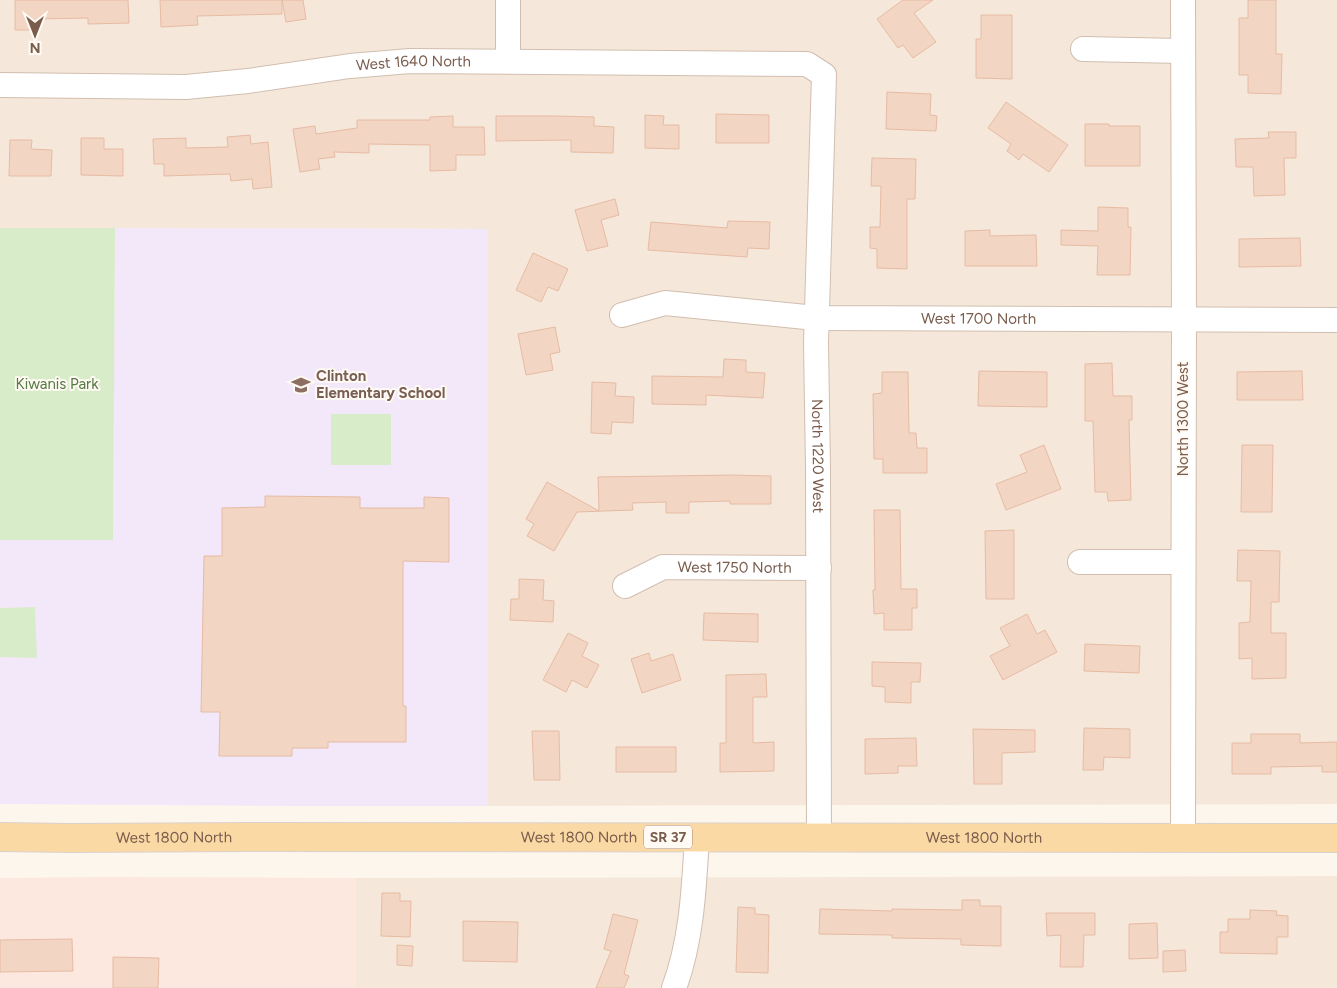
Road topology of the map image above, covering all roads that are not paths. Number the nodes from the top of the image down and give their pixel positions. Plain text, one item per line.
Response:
1 (508, 0) edge
2 (1183, 0) edge
3 (1083, 49) dead end
4 (1183, 51) junction
5 (508, 61) junction
6 (824, 75) joint
7 (0, 85) edge
8 (622, 315) dead end
9 (816, 318) junction
10 (1184, 319) junction
11 (1337, 320) edge
12 (1080, 562) dead end
13 (1183, 562) junction
14 (819, 568) junction
15 (625, 586) dead end
16 (0, 837) edge
17 (697, 837) junction
18 (819, 837) junction
19 (1183, 838) junction
20 (1337, 838) edge
21 (674, 988) edge

1 - 5 street
2 - 4 street, North 1300 West
3 - 4 street
4 - 10 street, North 1300 West
5 - 6 street, West 1640 North
5 - 7 street, West 1640 North
6 - 9 street, North 1220 West
8 - 9 street, West 1700 North
9 - 10 street, West 1700 North
9 - 14 street, North 1220 West
10 - 11 street, West 1700 North
10 - 13 street, North 1300 West
12 - 13 street
13 - 19 street, North 1300 West
14 - 15 street, West 1750 North
14 - 18 street, North 1220 West
16 - 17 main road, West 1800 North / SR 37
17 - 18 main road, West 1800 North / SR 37
17 - 21 street
18 - 19 main road, West 1800 North / SR 37
19 - 20 main road, West 1800 North / SR 37

